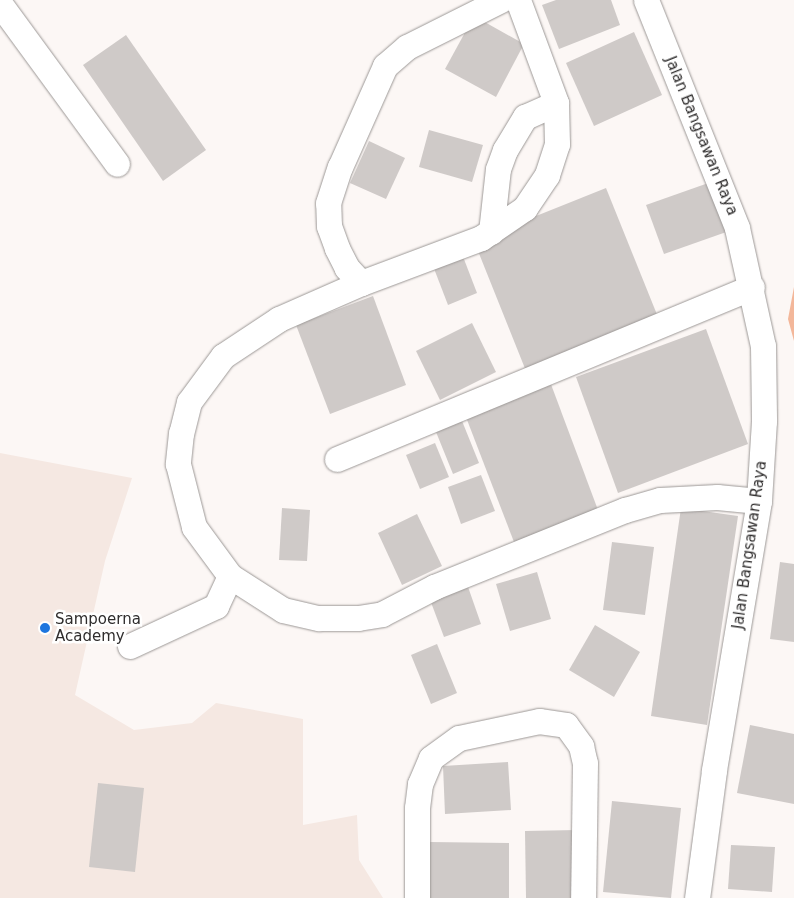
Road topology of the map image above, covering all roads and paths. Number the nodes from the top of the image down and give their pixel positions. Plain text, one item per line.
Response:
1 (501, 0) edge
2 (518, 0) edge
3 (646, 0) edge
4 (0, 4) edge
5 (556, 103) junction
6 (117, 164) dead end
7 (491, 232) junction
8 (361, 283) junction
9 (752, 287) junction
10 (337, 459) dead end
11 (759, 501) junction
12 (230, 576) junction
13 (130, 646) dead end
14 (417, 898) edge
15 (583, 898) edge
16 (697, 898) edge

1 - 8 street
2 - 5 street
3 - 9 street, Jalan Bangsawan Raya
4 - 6 street
5 - 7 street
5 - 7 street
7 - 8 street
8 - 12 street
9 - 10 street
9 - 11 street, Jalan Bangsawan Raya
11 - 12 street
11 - 16 street, Jalan Bangsawan Raya
12 - 13 street
14 - 15 street

